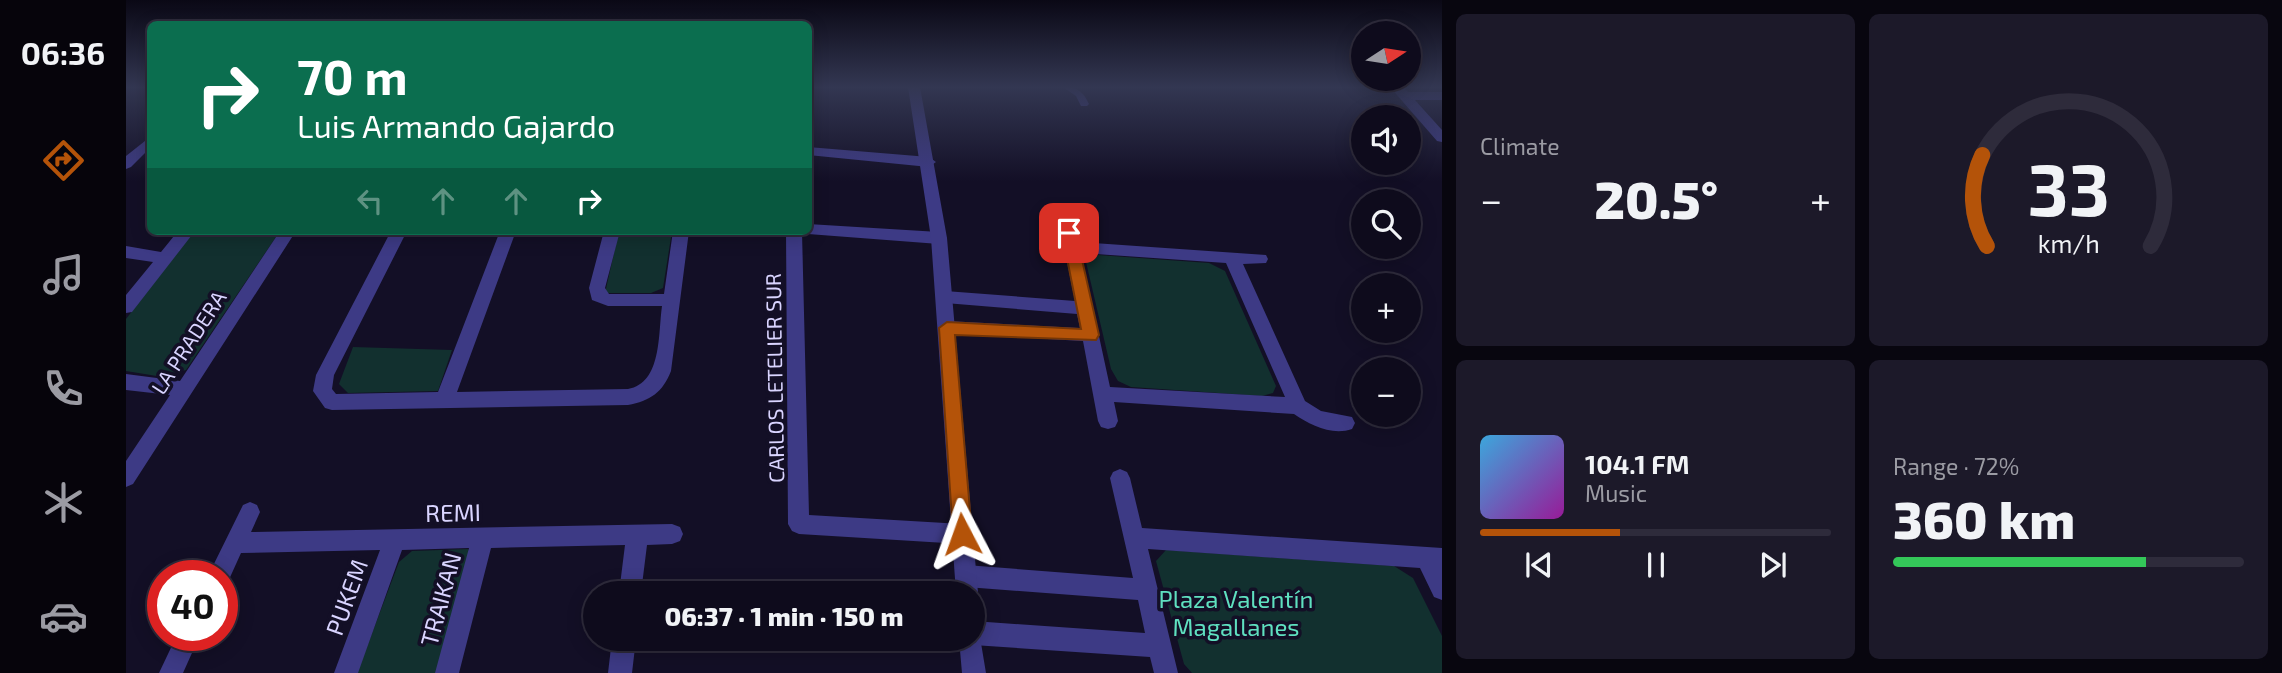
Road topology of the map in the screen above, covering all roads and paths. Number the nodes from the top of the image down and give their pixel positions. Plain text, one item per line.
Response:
1 (921, 118) edge
2 (1424, 118) edge
3 (1442, 138) edge
4 (147, 144) edge
5 (812, 151) edge
6 (929, 162) junction
7 (126, 164) edge
8 (812, 229) edge
9 (184, 235) edge
10 (285, 235) edge
11 (397, 235) edge
12 (507, 235) edge
13 (610, 235) edge
14 (680, 235) edge
15 (794, 235) edge
16 (939, 238) junction
17 (126, 253) edge
18 (1232, 257) junction
19 (166, 259) junction
20 (1260, 259) dead end
21 (945, 297) junction
22 (672, 300) junction
23 (126, 307) edge
24 (1086, 308) junction
25 (947, 328) junction
26 (1091, 335) junction
27 (126, 382) edge
28 (185, 388) junction
29 (1103, 394) junction
30 (444, 402) junction
31 (1298, 406) junction
32 (1108, 421) dead end
33 (1345, 423) dead end
34 (126, 478) edge
35 (1119, 478) dead end
36 (250, 512) dead end
37 (672, 534) dead end
38 (962, 534) junction
39 (638, 535) junction
40 (483, 538) junction
41 (1134, 538) junction
42 (396, 540) junction
43 (235, 543) junction
44 (1434, 558) edge
45 (227, 560) edge
46 (632, 581) edge
47 (967, 581) edge
48 (985, 585) edge
49 (1442, 589) edge
50 (1146, 590) junction
51 (985, 635) edge
52 (1160, 646) junction
53 (182, 651) edge
54 (623, 651) edge
55 (972, 651) edge
56 (171, 673) edge
57 (346, 673) edge
58 (447, 673) edge
59 (620, 673) edge
60 (974, 673) edge
61 (1166, 673) edge

1 - 6 street
2 - 3 street
4 - 7 street
5 - 6 street
6 - 16 street
8 - 16 street
9 - 19 street
10 - 28 street, LA PRADERA
11 - 30 street
12 - 30 street
13 - 22 street
14 - 22 street
15 - 38 street, CARLOS LETELIER SUR
16 - 21 street
17 - 19 street
18 - 20 street
18 - 24 street
18 - 31 street
19 - 23 street
21 - 24 street
21 - 25 street
22 - 30 street
24 - 26 street
25 - 26 street
25 - 38 street
26 - 29 street
27 - 28 street
28 - 34 street, LA PRADERA
29 - 31 street
29 - 32 street
31 - 33 street
35 - 41 street
36 - 43 street
37 - 39 street, REMI
38 - 47 street
39 - 40 street, REMI
39 - 46 street
40 - 42 street, REMI
40 - 58 street, TRAIKAN
41 - 44 street
41 - 50 street
42 - 43 street, REMI
42 - 57 street, PUKEM
43 - 45 street
44 - 49 street
48 - 50 street
50 - 52 street
51 - 52 street
52 - 61 street
53 - 56 street
54 - 59 street
55 - 60 street

